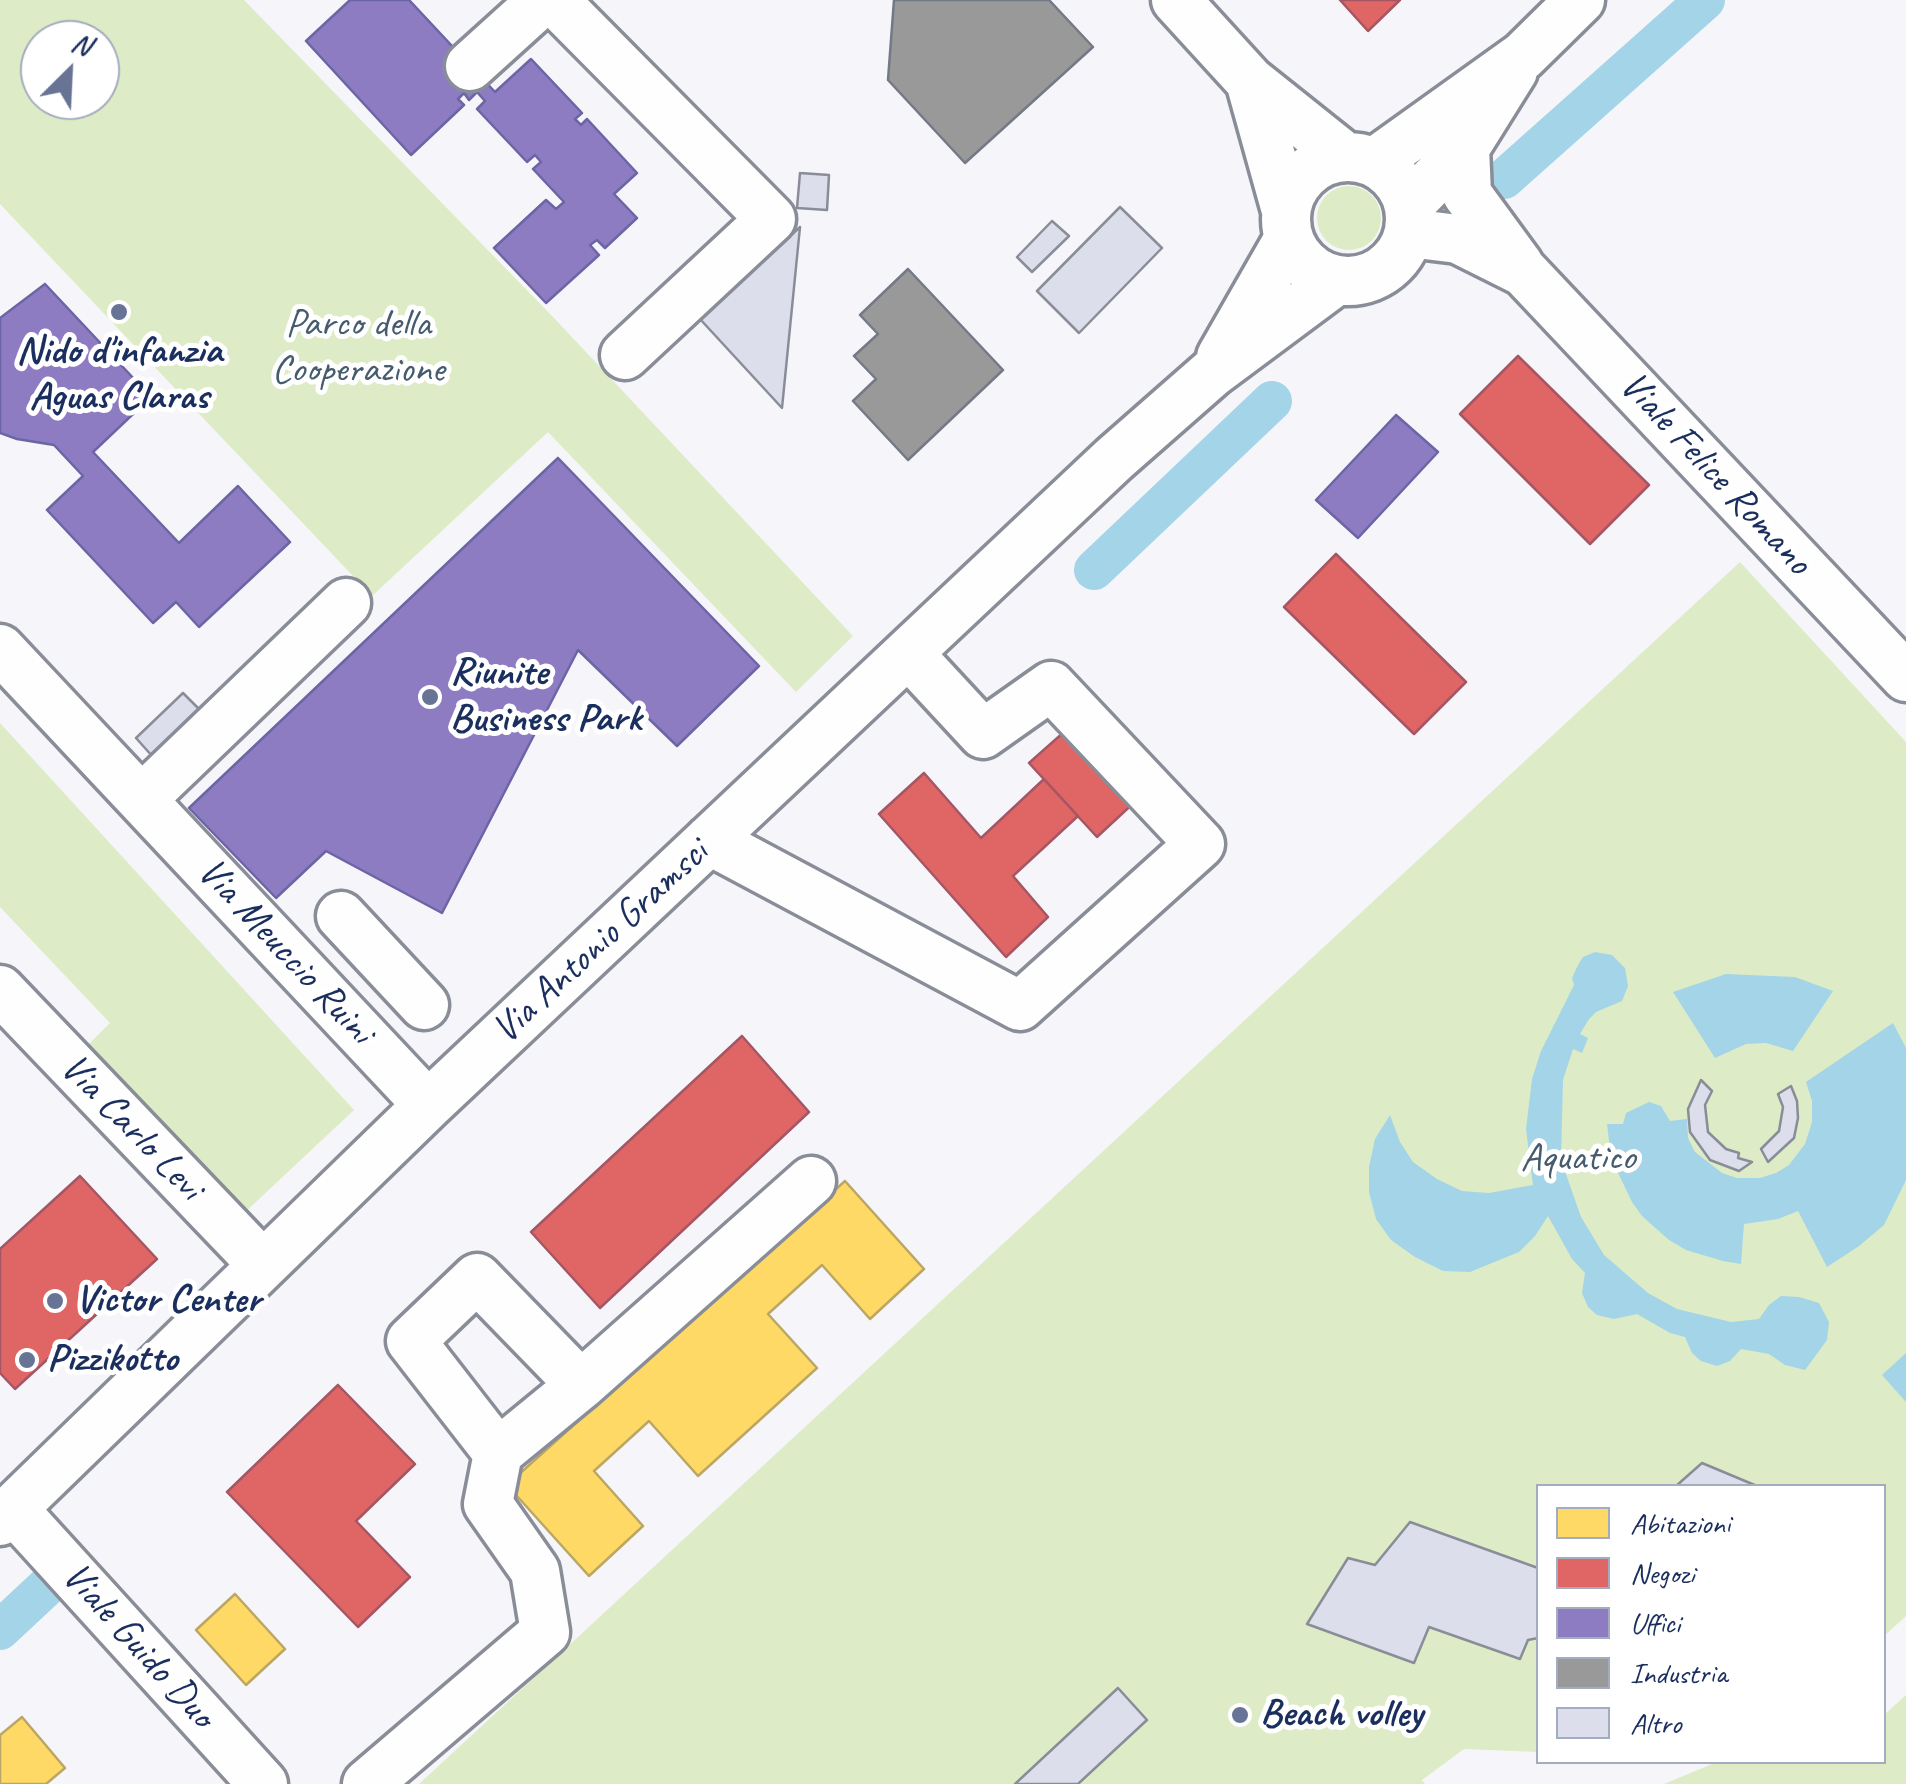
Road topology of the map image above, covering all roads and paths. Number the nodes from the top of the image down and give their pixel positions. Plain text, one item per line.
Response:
1 (543, 0) edge
2 (554, 0) edge
3 (1176, 0) edge
4 (1580, 0) edge
5 (1523, 56) junction
6 (470, 66) dead end
7 (1250, 81) junction
8 (1465, 148) junction
9 (1359, 159) junction
10 (1287, 224) junction
11 (1405, 232) junction
12 (1524, 272) junction
13 (1337, 280) junction
14 (625, 356) dead end
15 (1212, 372) junction
16 (346, 603) dead end
17 (0, 648) edge
18 (908, 653) junction
19 (1906, 676) edge
20 (142, 799) junction
21 (709, 840) junction
22 (341, 916) dead end
23 (0, 990) edge
24 (424, 1005) dead end
25 (428, 1104) junction
26 (811, 1181) dead end
27 (263, 1265) junction
28 (581, 1385) junction
29 (498, 1453) junction
30 (6, 1515) edge
31 (264, 1784) edge
32 (366, 1784) edge

1 - 6 street
2 - 14 street
3 - 7 street
4 - 5 street, Via Antonio Gramsci
5 - 8 street, Via Antonio Gramsci
5 - 9 street, Via Antonio Gramsci
7 - 9 street
7 - 10 street
8 - 11 street, Via Antonio Gramsci
8 - 12 street
9 - 10 street, Via Antonio Gramsci
9 - 11 street
10 - 13 street
10 - 15 street, Via Antonio Gramsci
11 - 12 street, Viale Felice Romano
11 - 13 street, Via Antonio Gramsci
12 - 19 street, Viale Felice Romano
13 - 15 street, Via Antonio Gramsci
15 - 18 street, Via Antonio Gramsci
16 - 20 street
17 - 20 street, Via Meuccio Ruini
18 - 21 street, Via Antonio Gramsci
18 - 21 street
20 - 25 street, Via Meuccio Ruini
21 - 25 street, Via Antonio Gramsci
22 - 24 street
23 - 27 street, Via Carlo Levi
25 - 27 street, Via Antonio Gramsci
26 - 28 street
27 - 30 street, Via Antonio Gramsci
28 - 29 street
28 - 29 street
29 - 32 street
30 - 31 street, Viale Guido Duo

